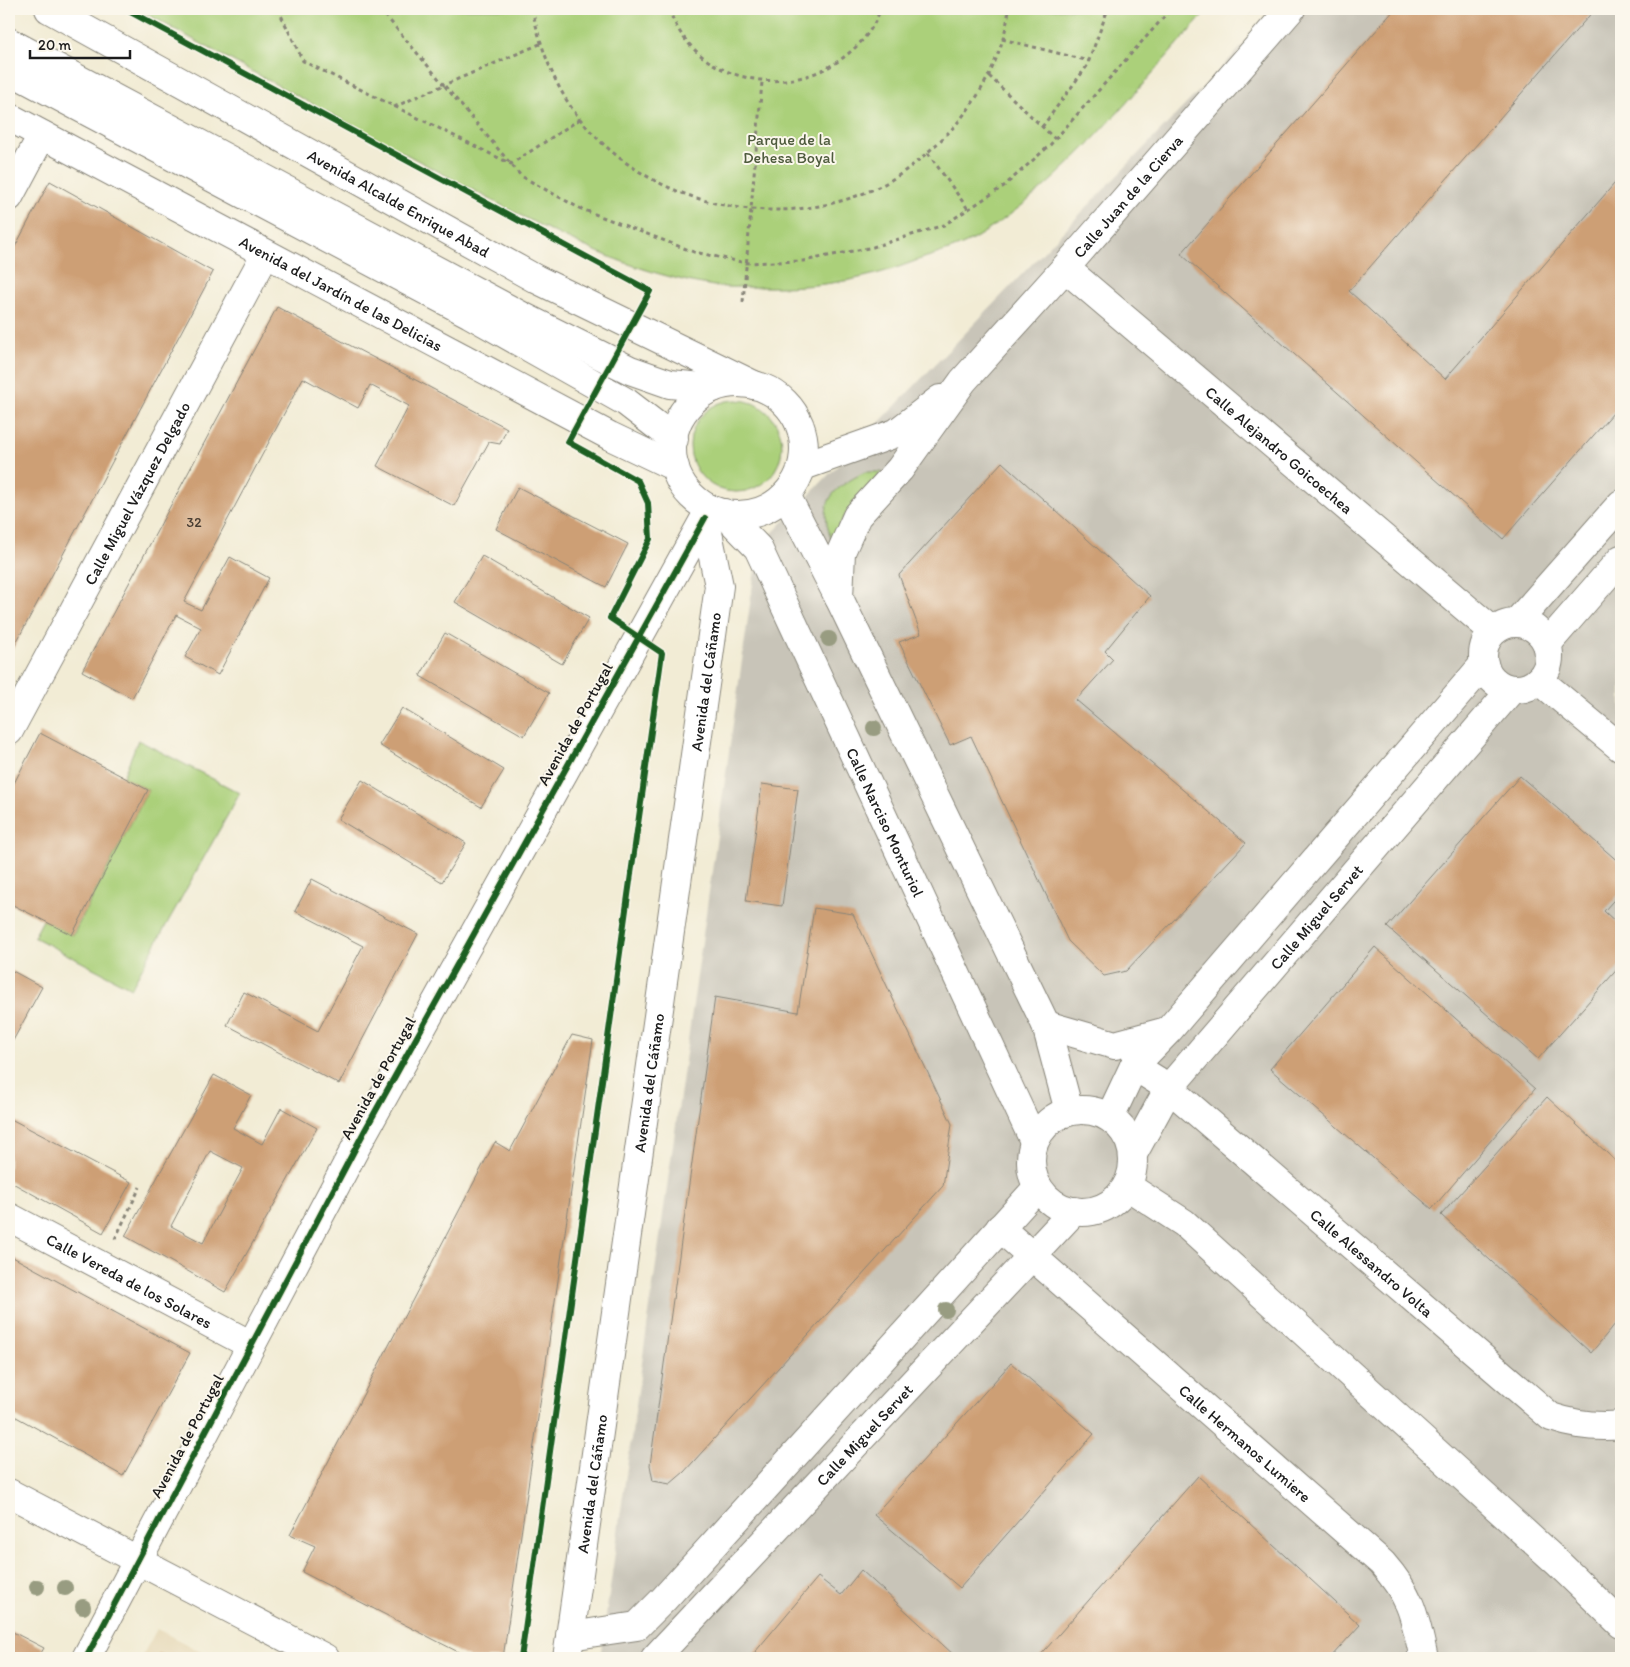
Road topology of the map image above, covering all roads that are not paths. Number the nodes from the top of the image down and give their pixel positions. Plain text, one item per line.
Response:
1 (49, 9) edge
2 (1292, 9) edge
3 (9, 42) edge
4 (9, 70) edge
5 (9, 117) edge
6 (42, 135) junction
7 (9, 197) edge
8 (266, 254) junction
9 (1065, 268) junction
10 (963, 382) junction
11 (754, 385) junction
12 (713, 388) junction
13 (674, 439) junction
14 (803, 466) junction
15 (674, 467) junction
16 (786, 495) junction
17 (1621, 504) edge
18 (712, 513) junction
19 (1621, 559) edge
20 (839, 598) junction
21 (1505, 627) junction
22 (1547, 644) junction
23 (1484, 664) junction
24 (1539, 680) junction
25 (1512, 689) junction
26 (9, 731) edge
27 (1621, 748) edge
28 (1046, 1025) junction
29 (1168, 1031) junction
30 (1134, 1066) junction
31 (1169, 1088) junction
32 (1069, 1111) junction
33 (1110, 1117) junction
34 (1034, 1141) junction
35 (1133, 1154) junction
36 (1127, 1186) junction
37 (1038, 1187) junction
38 (1074, 1211) junction
39 (9, 1217) edge
40 (1000, 1228) junction
41 (1031, 1256) junction
42 (251, 1345) junction
43 (1621, 1425) edge
44 (9, 1493) edge
45 (136, 1561) junction
46 (1559, 1564) junction
47 (1621, 1610) edge
48 (1621, 1624) edge
49 (636, 1626) junction
50 (569, 1647) edge
51 (1422, 1656) edge
52 (86, 1658) edge
53 (325, 1658) edge
54 (644, 1658) edge
55 (655, 1658) edge

1 - 11 street, Avenida Alcalde Enrique Abad
2 - 9 street, Calle Juan de la Cierva
3 - 12 street
4 - 13 street
5 - 6 street, Avenida del Jardín de las Delicias
6 - 7 street
6 - 8 street, Avenida del Jardín de las Delicias
8 - 15 street, Avenida del Jardín de las Delicias
8 - 26 street, Calle Miguel Vázquez Delgado
9 - 10 street, Calle Juan de la Cierva
9 - 21 street, Calle Alejandro Goicoechea
10 - 14 street
10 - 20 street
11 - 12 street
11 - 14 street
12 - 13 street
13 - 15 street
14 - 16 street
15 - 18 street
16 - 18 street
16 - 20 street
17 - 21 street
18 - 34 street, Calle Narciso Monturiol
18 - 42 street, Avenida de Portugal
18 - 50 street, Avenida del Cáñamo
19 - 22 street
20 - 28 street
21 - 22 street
21 - 23 street
22 - 24 street
23 - 25 street
23 - 29 street
24 - 25 street
24 - 27 street
25 - 31 street, Calle Miguel Servet
28 - 29 street
28 - 32 street
29 - 30 street
30 - 31 street, Calle Alessandro Volta
30 - 33 street
31 - 35 street, Calle Miguel Servet
31 - 43 street, Calle Alessandro Volta
32 - 33 street
32 - 34 street
33 - 35 street
34 - 37 street
35 - 36 street
36 - 38 street
36 - 46 street
37 - 38 street
37 - 40 street
38 - 41 street, Calle Miguel Servet
39 - 42 street, Calle Vereda de los Solares
40 - 41 street, Calle Hermanos Lumiere
40 - 49 street
41 - 51 street, Calle Hermanos Lumiere
41 - 55 street, Calle Miguel Servet
42 - 45 street, Avenida de Portugal
44 - 45 street
45 - 52 street, Avenida de Portugal
45 - 53 street
46 - 47 street
46 - 48 street
49 - 50 street
49 - 54 street

